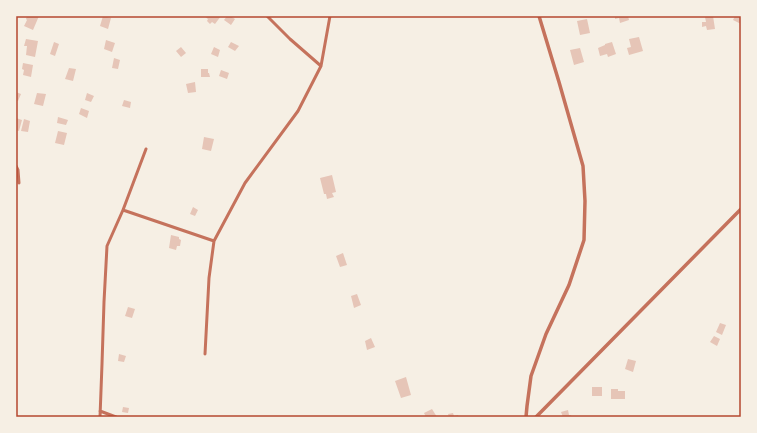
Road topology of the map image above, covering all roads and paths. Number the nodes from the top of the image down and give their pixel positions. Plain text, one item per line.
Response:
1 (267, 16) edge
2 (330, 16) edge
3 (539, 16) edge
4 (321, 66) junction
5 (146, 149) dead end
6 (16, 166) edge
7 (19, 183) dead end
8 (741, 209) edge
9 (123, 210) junction
10 (214, 241) junction
11 (205, 354) dead end
12 (100, 410) junction
13 (100, 417) edge
14 (116, 417) edge
15 (526, 417) edge
16 (536, 417) edge

1 - 4 street
2 - 4 street
3 - 15 street
4 - 10 street
5 - 9 street
6 - 7 street
8 - 16 street
9 - 10 street
9 - 12 street
10 - 11 street
12 - 13 street
12 - 14 street

